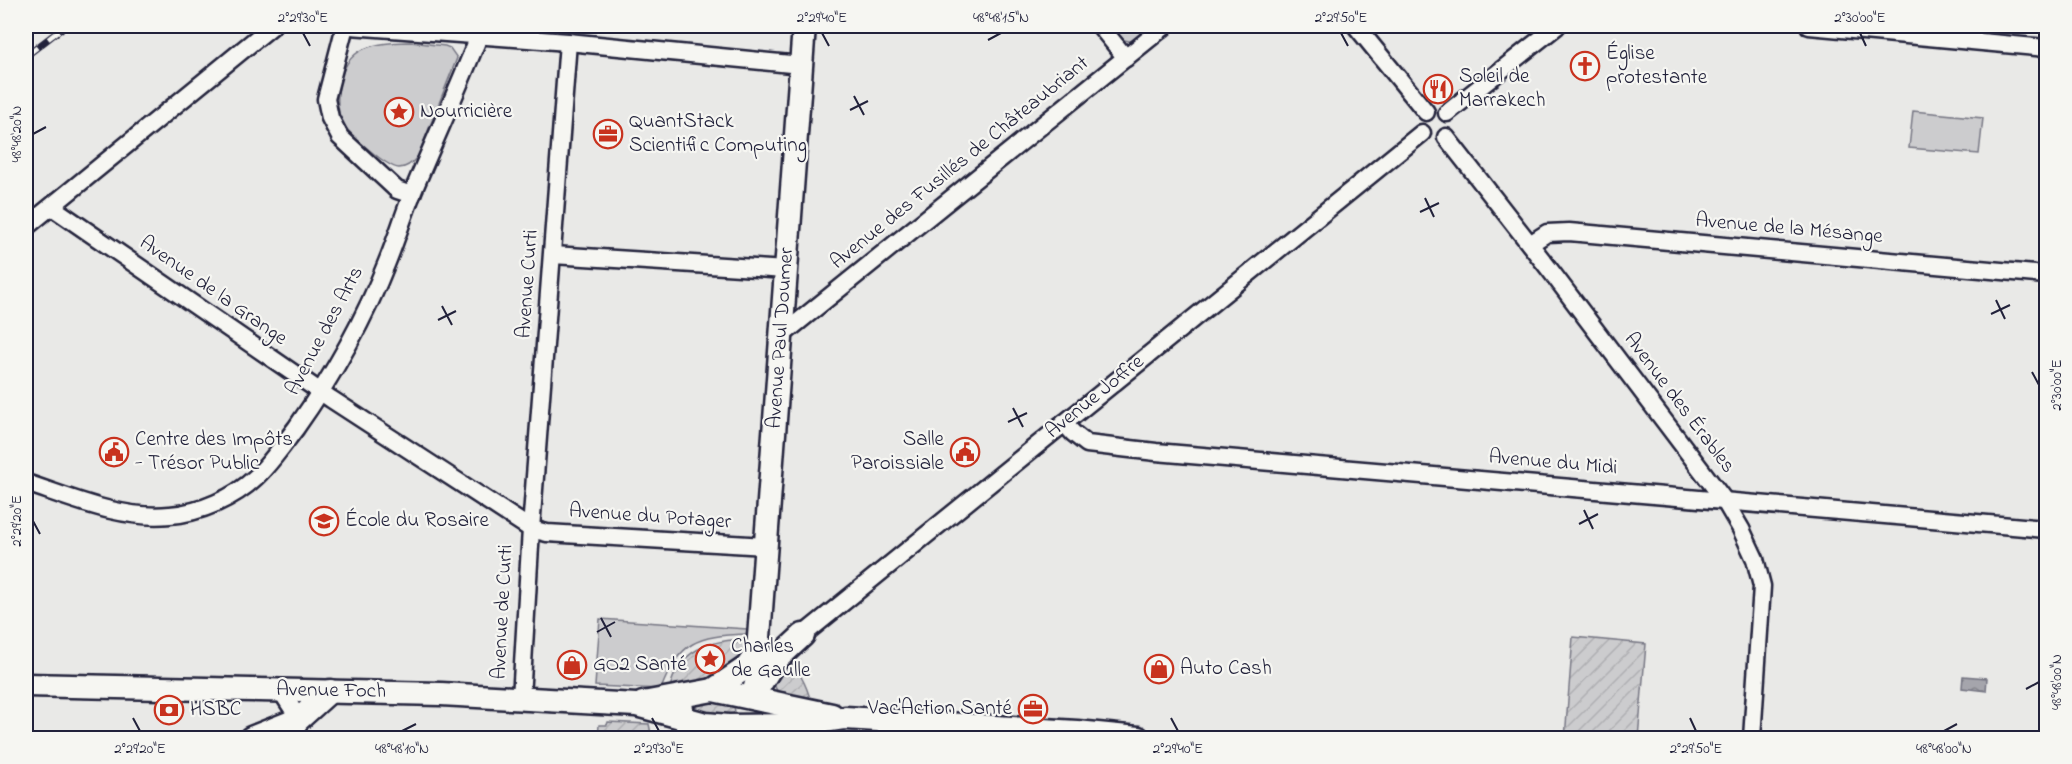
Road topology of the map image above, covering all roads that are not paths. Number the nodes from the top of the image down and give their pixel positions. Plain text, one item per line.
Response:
1 (272, 26) edge
2 (345, 26) edge
3 (350, 26) edge
4 (1100, 26) edge
5 (1165, 26) edge
6 (1356, 26) edge
7 (1557, 26) edge
8 (1809, 26) edge
9 (808, 29) edge
10 (479, 36) junction
11 (568, 42) junction
12 (2046, 48) edge
13 (1126, 58) junction
14 (801, 65) junction
15 (1426, 111) junction
16 (1447, 113) junction
17 (1422, 133) junction
18 (1446, 137) junction
19 (412, 195) junction
20 (52, 207) junction
21 (26, 227) edge
22 (1530, 244) junction
23 (553, 255) junction
24 (786, 270) junction
25 (2046, 275) edge
26 (782, 335) junction
27 (321, 392) junction
28 (1064, 423) junction
29 (26, 483) edge
30 (1724, 500) junction
31 (531, 529) junction
32 (2046, 529) edge
33 (766, 546) junction
34 (803, 635) junction
35 (759, 642) junction
36 (26, 685) edge
37 (281, 691) junction
38 (330, 691) junction
39 (703, 692) junction
40 (752, 697) junction
41 (521, 698) junction
42 (636, 705) junction
43 (845, 718) junction
44 (728, 726) junction
45 (684, 728) edge
46 (297, 729) edge
47 (917, 730) edge
48 (250, 738) edge
49 (706, 738) edge
50 (1138, 738) edge
51 (1752, 738) edge

1 - 20 street
2 - 19 street
3 - 10 street
4 - 13 street
5 - 13 street, Avenue des Fusillés de Châteaubriant
6 - 15 street
7 - 16 street
8 - 12 street
9 - 14 main road, Avenue Paul Doumer
10 - 11 street
10 - 19 street, Avenue des Arts
11 - 14 street
11 - 23 street, Avenue Curti
13 - 26 street, Avenue des Fusillés de Châteaubriant
14 - 24 main road, Avenue Paul Doumer
15 - 16 street
15 - 17 street
16 - 18 street
17 - 18 street
17 - 28 street, Avenue Joffre
18 - 22 street, Avenue des Érables
19 - 27 street, Avenue des Arts
20 - 21 street
20 - 27 street, Avenue de la Grange
22 - 25 street, Avenue de la Mésange
22 - 30 street, Avenue des Érables
23 - 24 street
23 - 31 street, Avenue Curti
24 - 26 main road, Avenue Paul Doumer
26 - 33 main road, Avenue Paul Doumer
27 - 29 street, Avenue des Arts
27 - 31 street, Avenue de la Grange
28 - 30 street, Avenue du Midi
28 - 34 street, Avenue Joffre
30 - 32 street, Avenue du Midi
30 - 51 street, Avenue des Érables
31 - 33 street, Avenue du Potager
31 - 41 street, Avenue de Curti
33 - 35 main road, Avenue Paul Doumer
34 - 35 main road
34 - 40 main road
35 - 39 main road
35 - 40 main road, Avenue Paul Doumer
36 - 37 main road, Avenue Foch
37 - 38 main road, Avenue Foch
37 - 46 street
38 - 41 main road, Avenue Foch
38 - 46 main road
39 - 40 main road, Avenue Foch
39 - 42 main road, Avenue Foch
39 - 45 street
40 - 43 main road, Avenue Foch
40 - 44 main road
41 - 42 main road, Avenue Foch
42 - 45 main road, Avenue Foch
43 - 44 main road, Avenue Foch
43 - 47 main road, Avenue Foch
44 - 45 main road, Avenue Foch
44 - 49 street
46 - 48 main road
47 - 50 main road, Avenue Foch

